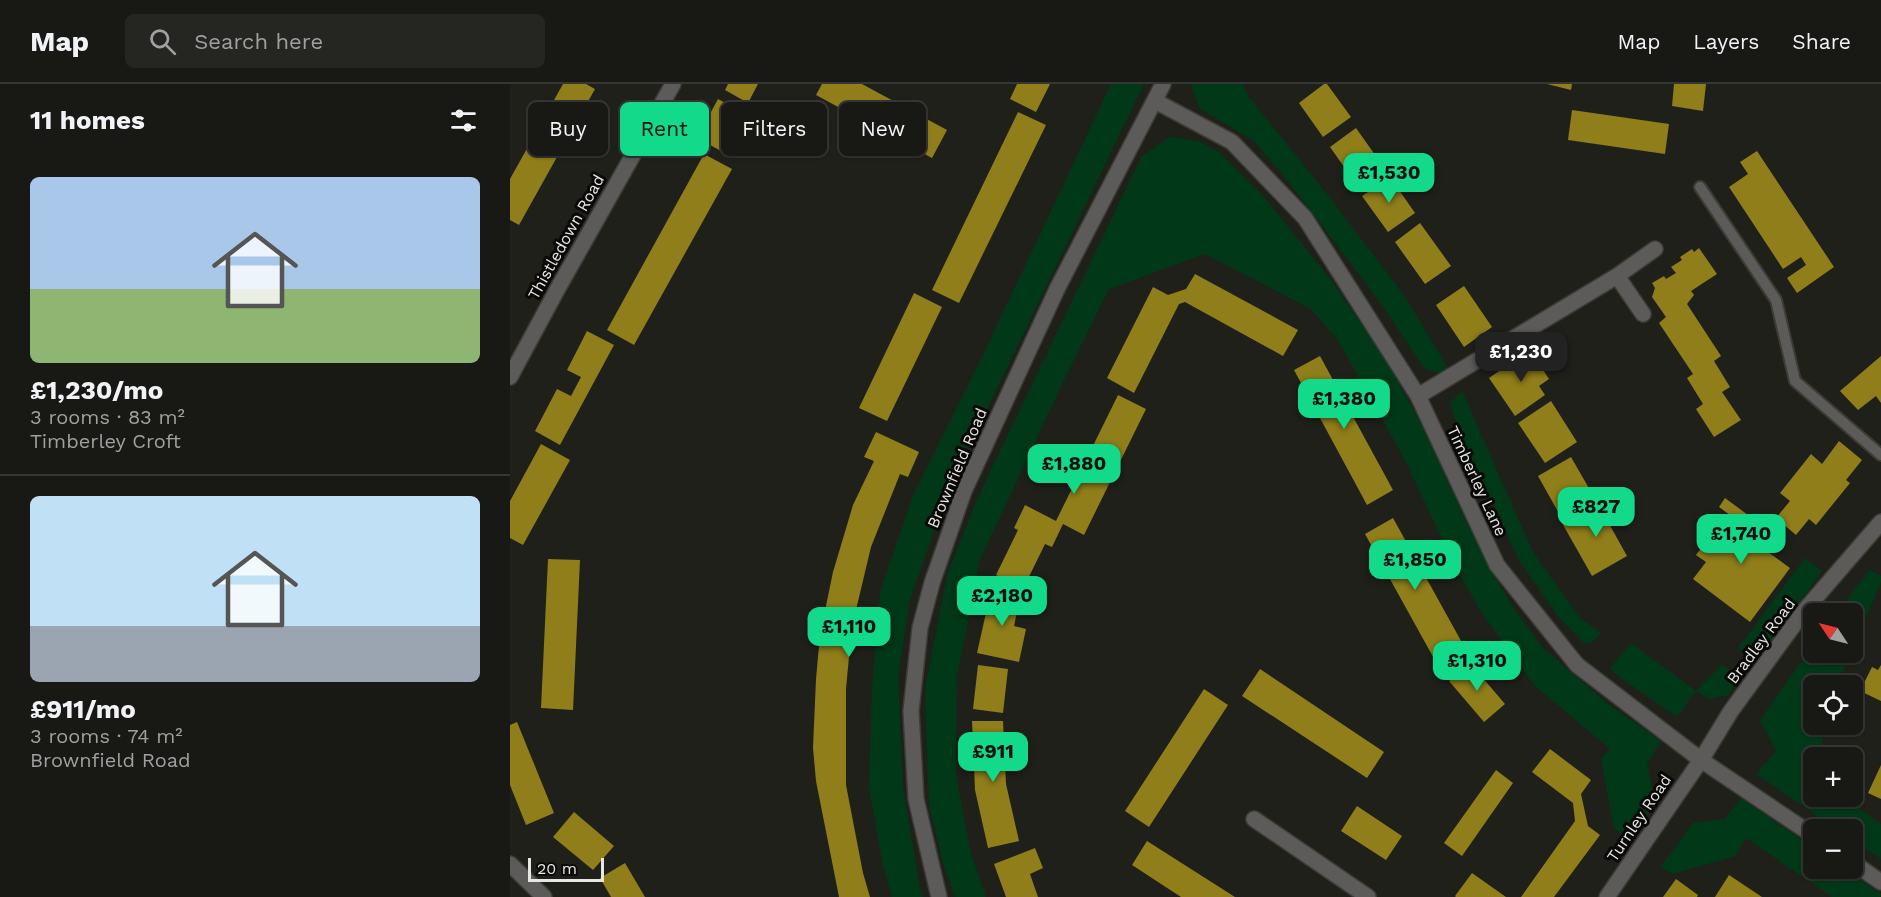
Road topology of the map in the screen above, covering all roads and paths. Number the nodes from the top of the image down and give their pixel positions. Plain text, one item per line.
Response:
1 (674, 84) edge
2 (1163, 84) edge
3 (1155, 101) junction
4 (1700, 187) dead end
5 (1656, 249) dead end
6 (1617, 276) junction
7 (1642, 314) dead end
8 (510, 377) edge
9 (1418, 396) junction
10 (1881, 455) edge
11 (1881, 522) edge
12 (1701, 759) junction
13 (1254, 819) dead end
14 (1803, 829) edge
15 (510, 864) edge
16 (1863, 870) edge
17 (1881, 882) edge
18 (544, 897) edge
19 (939, 897) edge
20 (1368, 897) edge
21 (1607, 897) edge

1 - 8 street, Thistledown Road
2 - 3 street, Brownfield Road
3 - 9 street, Timberley Lane
3 - 19 street, Brownfield Road
4 - 10 lane
5 - 6 street
6 - 7 street
6 - 9 street
9 - 12 street, Timberley Lane
11 - 12 street, Bradley Road
12 - 14 street, Timberley Lane
12 - 21 street, Turnley Road
13 - 20 street
15 - 18 street
16 - 17 street

